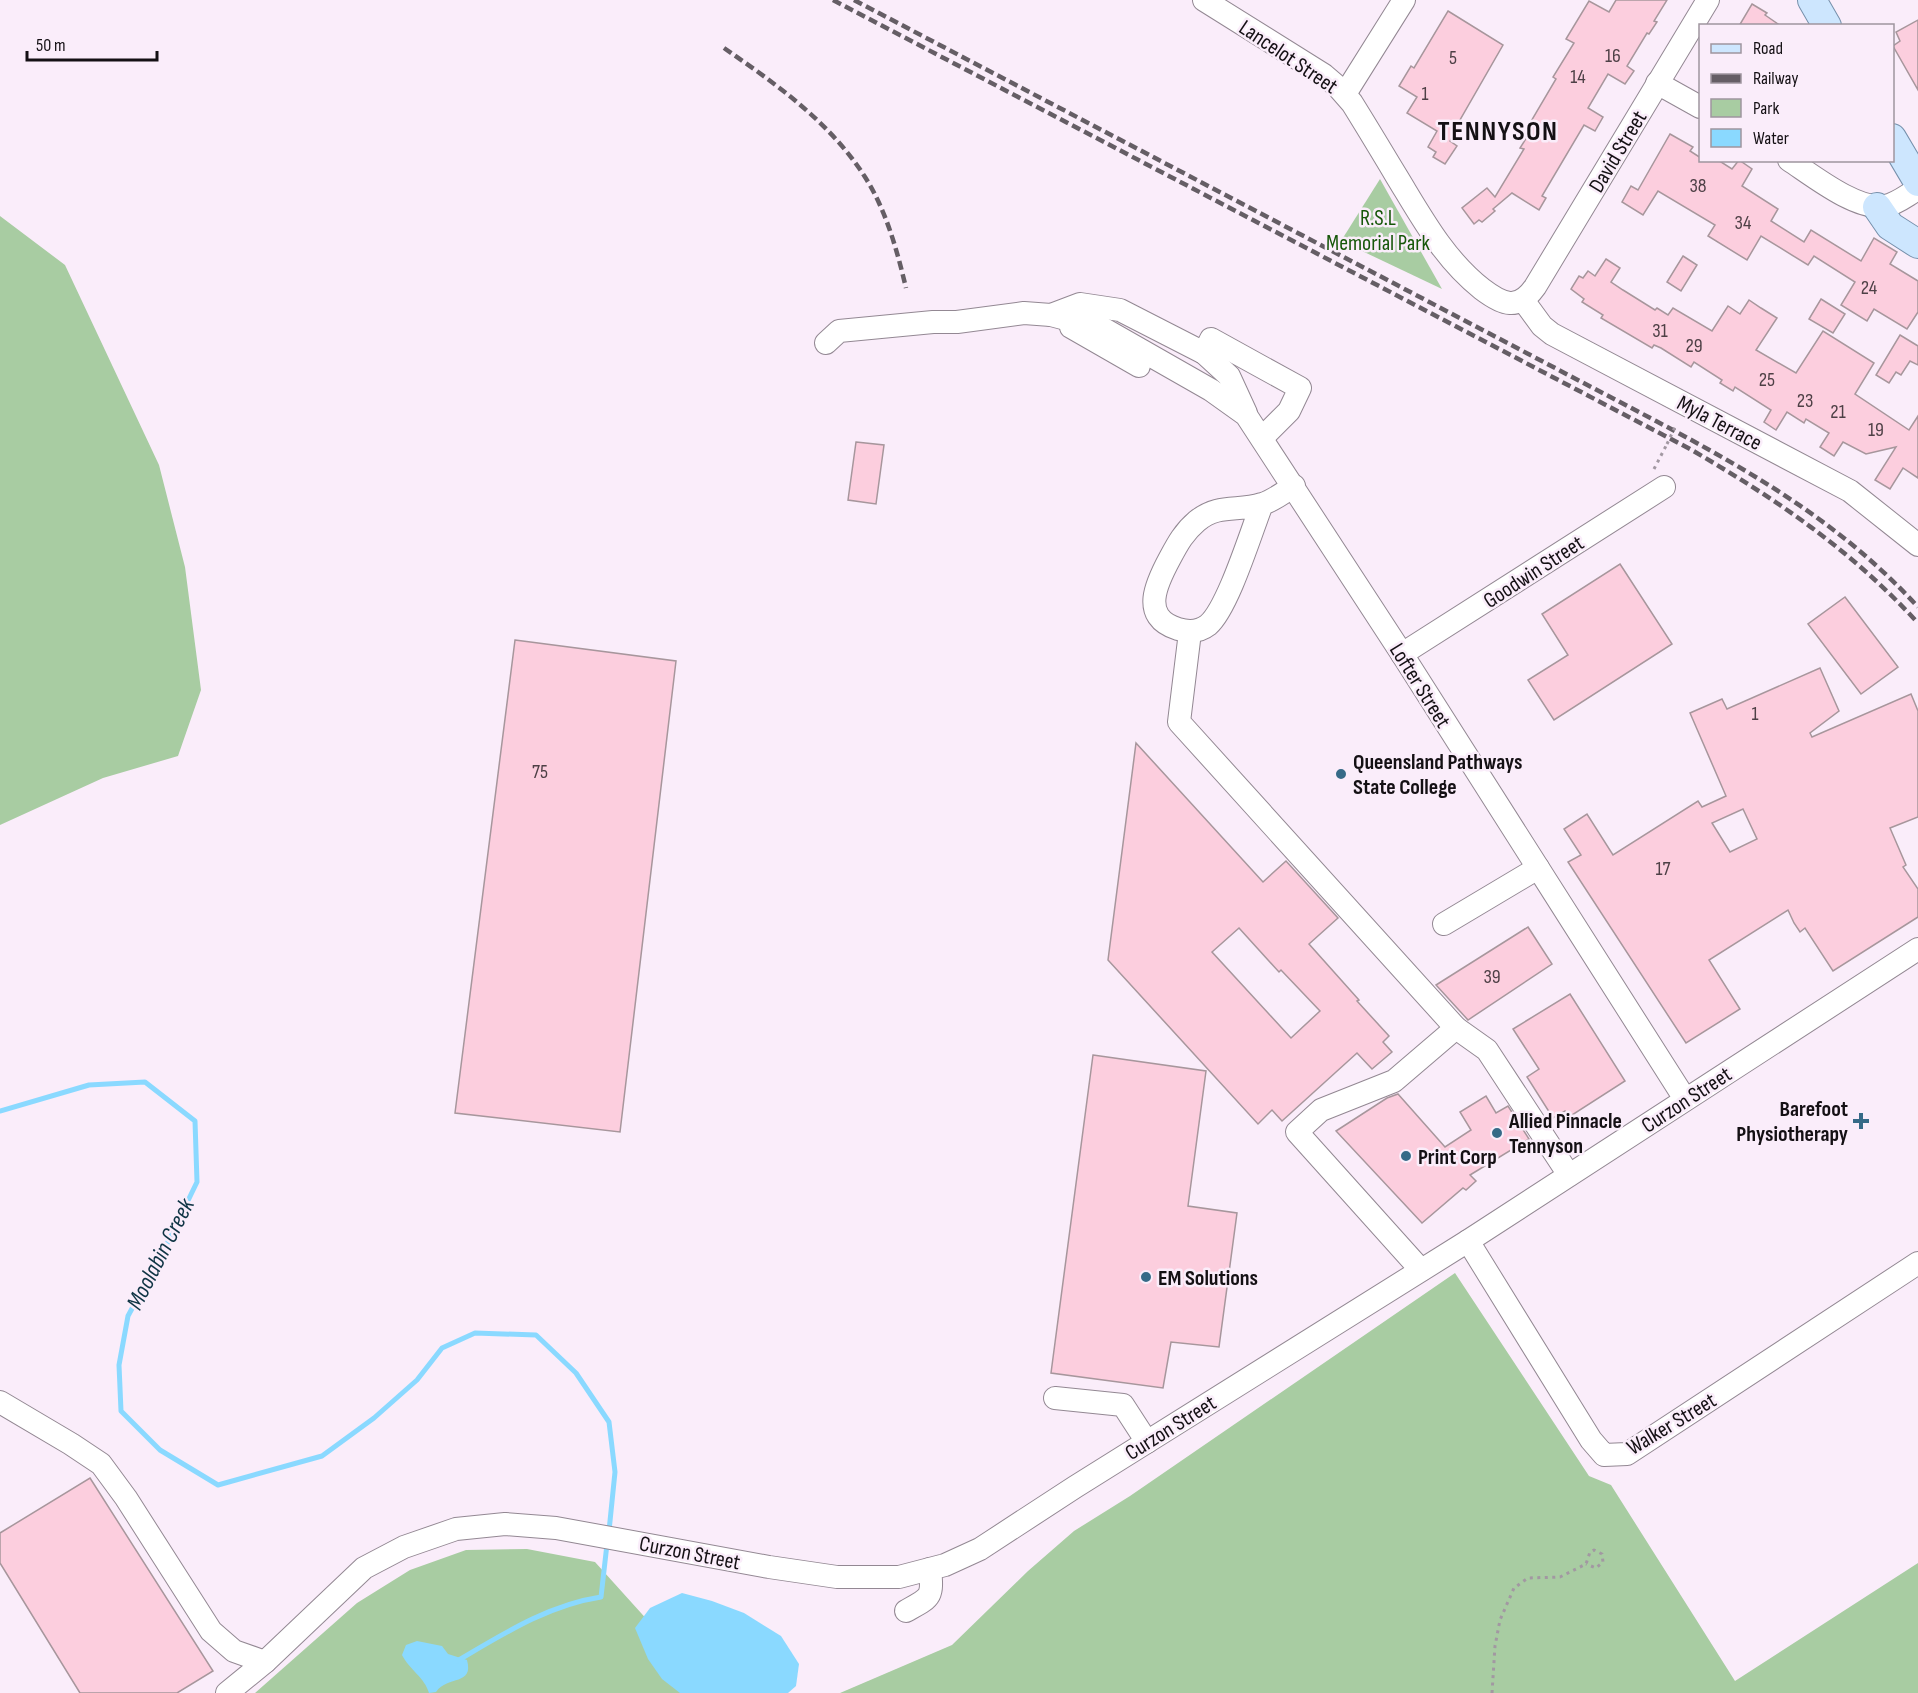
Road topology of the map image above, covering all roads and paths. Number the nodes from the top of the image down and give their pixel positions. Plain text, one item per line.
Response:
1 (1204, 0) edge
2 (1404, 0) edge
3 (1708, 0) edge
4 (1812, 0) edge
5 (1826, 24) edge
6 (1657, 83) junction
7 (1345, 94) junction
8 (1699, 106) edge
9 (1894, 140) edge
10 (1792, 162) edge
11 (1918, 182) edge
12 (1918, 189) edge
13 (1876, 207) junction
14 (1918, 244) edge
15 (1523, 300) junction
16 (1051, 315) junction
17 (826, 344) dead end
18 (1204, 353) junction
19 (1246, 415) junction
20 (1676, 426) dead end
21 (1267, 446) junction
22 (1659, 479) joint
23 (1294, 486) junction
24 (1262, 504) junction
25 (1918, 545) edge
26 (1190, 632) junction
27 (1402, 654) junction
28 (1538, 868) junction
29 (1444, 924) dead end
30 (1918, 949) edge
31 (1456, 1028) junction
32 (1685, 1099) junction
33 (1569, 1175) junction
34 (1468, 1241) junction
35 (1918, 1263) edge
36 (1421, 1270) junction
37 (1055, 1398) dead end
38 (0, 1402) edge
39 (1147, 1442) junction
40 (1586, 1564) junction
41 (930, 1569) junction
42 (906, 1611) dead end
43 (265, 1662) junction
44 (227, 1693) edge
45 (1492, 1693) edge

1 - 7 street, Lancelot Street
2 - 7 street
3 - 6 street, David Street
4 - 5 main road
6 - 8 street
6 - 15 street, David Street
7 - 15 street, Lancelot Street
9 - 11 main road
10 - 13 street
12 - 13 street
13 - 14 main road
15 - 25 street, Myla Terrace
16 - 17 street
16 - 18 street
16 - 19 street
18 - 19 street
18 - 21 street
19 - 21 street, Lofter Street
20 - 22 path, bridge
21 - 23 street, Lofter Street
22 - 27 street, Goodwin Street
23 - 24 street
23 - 27 street, Lofter Street
24 - 26 street
24 - 26 street
26 - 31 street
27 - 28 street, Lofter Street
28 - 29 street
28 - 32 street, Lofter Street
30 - 32 street, Curzon Street
31 - 33 street
31 - 36 street
32 - 33 street, Curzon Street
33 - 34 street, Curzon Street
34 - 35 street, Walker Street
34 - 36 street, Curzon Street
36 - 39 street, Curzon Street
37 - 39 street
38 - 43 street
39 - 41 street, Curzon Street
40 - 40 path
40 - 45 path
41 - 42 street
41 - 43 street, Curzon Street
43 - 44 street, Curzon Street

